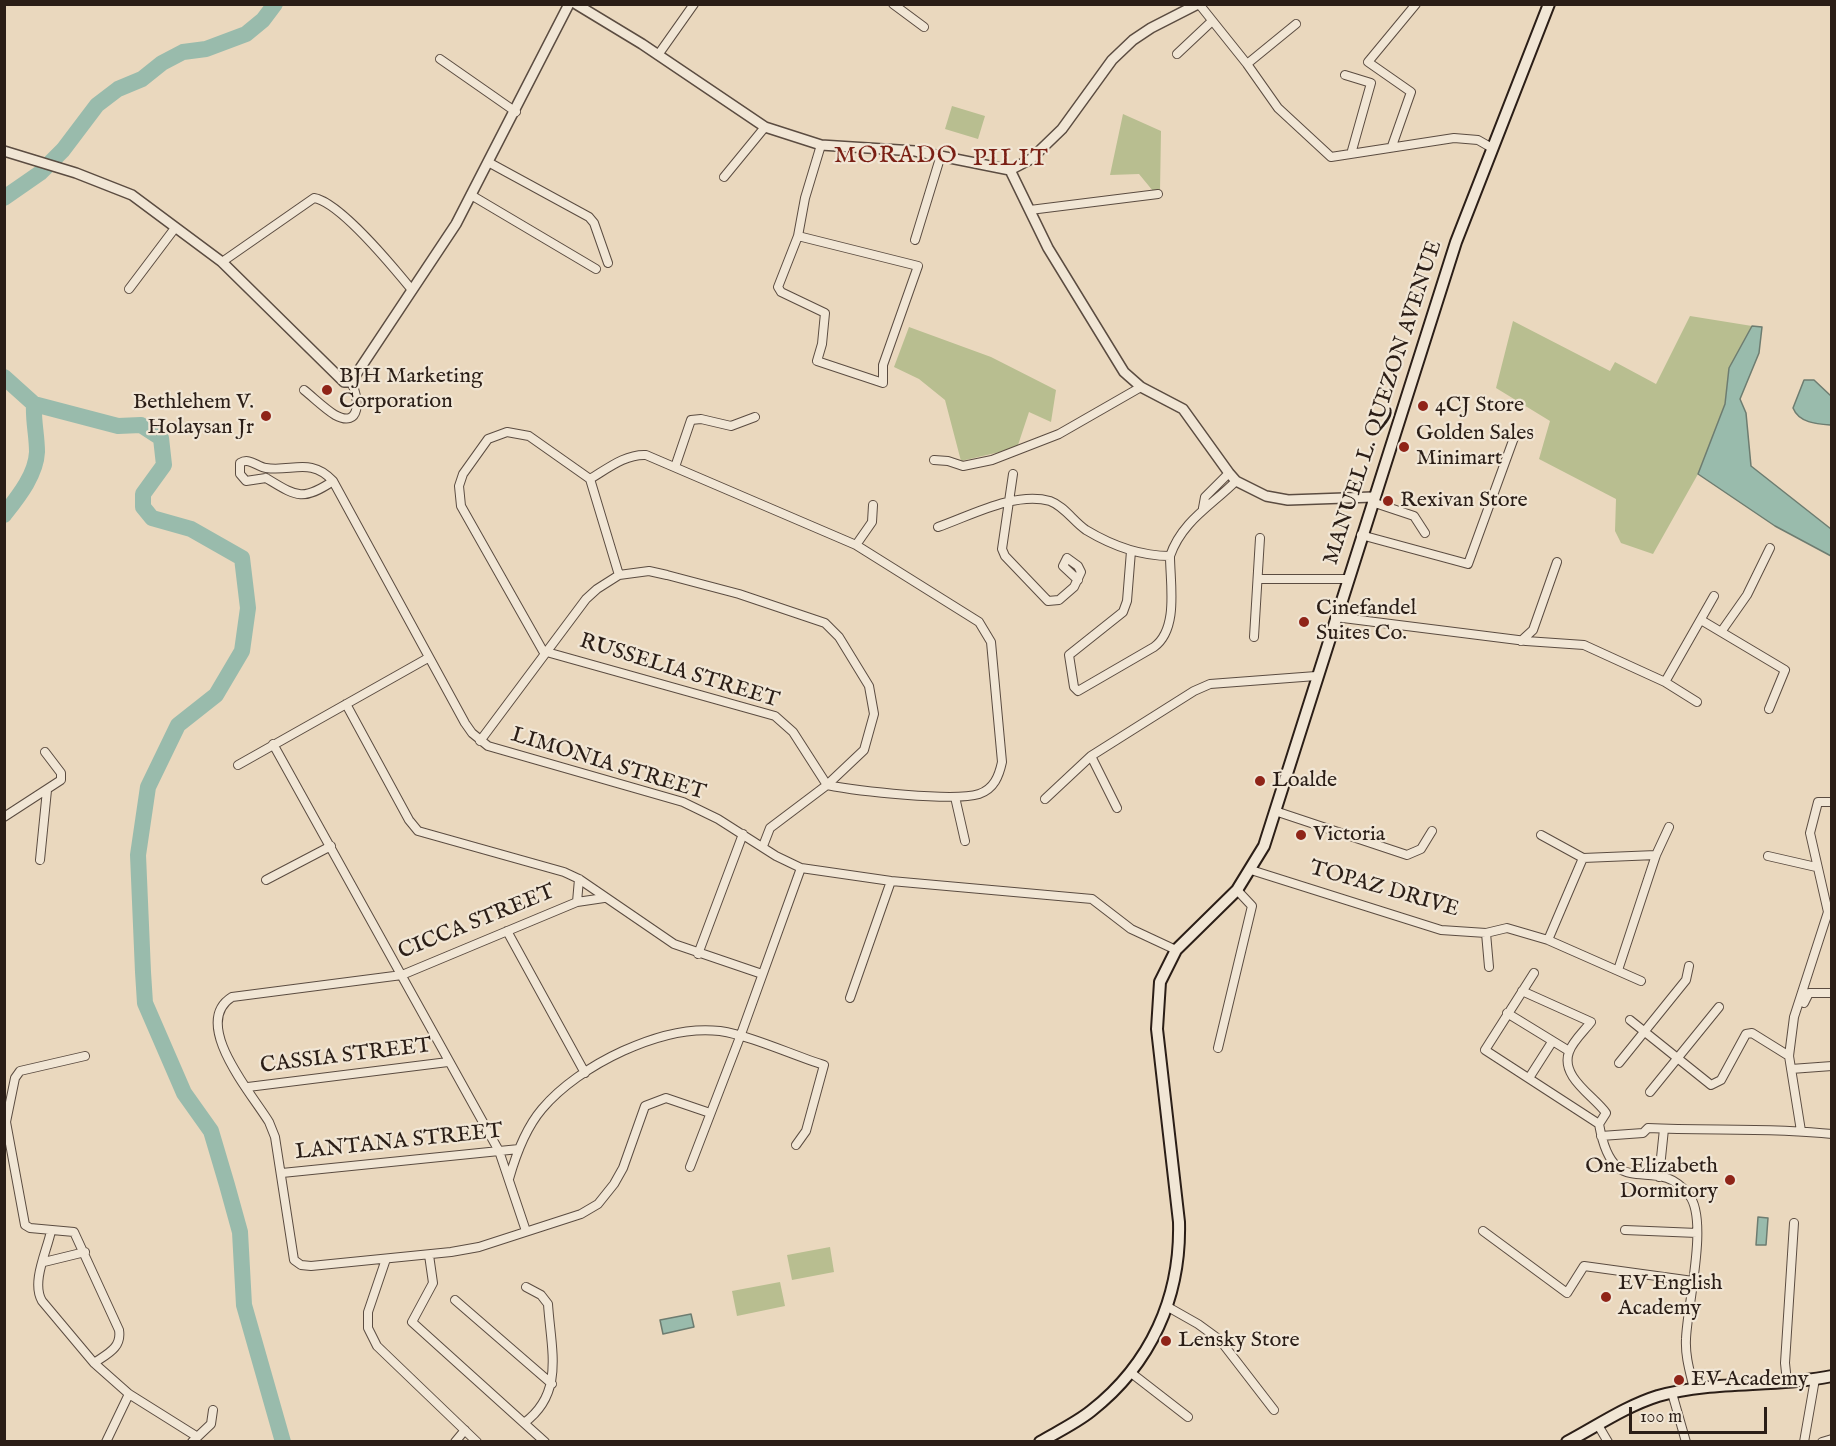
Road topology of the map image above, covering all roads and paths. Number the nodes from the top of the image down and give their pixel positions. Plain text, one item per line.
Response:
1 (569, 4) edge
2 (576, 4) edge
3 (694, 4) edge
4 (892, 4) edge
5 (1199, 4) edge
6 (1416, 4) edge
7 (1549, 4) edge
8 (1210, 22) junction
9 (1296, 24) dead end
10 (924, 27) dead end
11 (1177, 54) dead end
12 (658, 55) junction
13 (440, 59) dead end
14 (1247, 64) junction
15 (1345, 75) dead end
16 (516, 112) junction
17 (765, 127) junction
18 (821, 146) junction
19 (1392, 146) junction
20 (1492, 148) junction
21 (4, 152) edge
22 (1351, 154) junction
23 (941, 155) junction
24 (488, 162) junction
25 (1010, 170) junction
26 (724, 177) dead end
27 (1158, 194) dead end
28 (471, 195) junction
29 (1030, 210) junction
30 (175, 228) junction
31 (798, 236) junction
32 (915, 240) dead end
33 (222, 262) junction
34 (608, 263) dead end
35 (597, 269) dead end
36 (129, 289) dead end
37 (412, 290) junction
38 (351, 382) junction
39 (1141, 387) junction
40 (304, 390) dead end
41 (755, 417) dead end
42 (1515, 435) dead end
43 (934, 460) dead end
44 (675, 467) junction
45 (267, 468) junction
46 (1229, 473) junction
47 (1013, 474) dead end
48 (266, 478) junction
49 (590, 479) junction
50 (333, 481) junction
51 (1236, 481) junction
52 (1373, 500) junction
53 (1010, 502) junction
54 (873, 505) dead end
55 (1203, 508) junction
56 (938, 527) dead end
57 (1425, 533) dead end
58 (1361, 536) junction
59 (1260, 538) dead end
60 (856, 545) junction
61 (1770, 548) dead end
62 (1131, 550) junction
63 (1170, 556) junction
64 (1557, 562) dead end
65 (619, 575) junction
66 (1258, 579) junction
67 (1347, 579) junction
68 (1078, 580) dead end
69 (1714, 596) dead end
70 (1335, 617) junction
71 (1701, 620) junction
72 (1720, 632) junction
73 (1254, 637) dead end
74 (1521, 641) junction
75 (548, 652) junction
76 (428, 658) junction
77 (1316, 676) junction
78 (1665, 682) junction
79 (1697, 702) dead end
80 (346, 704) junction
81 (1769, 709) dead end
82 (480, 741) junction
83 (273, 744) junction
84 (45, 752) dead end
85 (1091, 756) junction
86 (238, 765) dead end
87 (827, 785) junction
88 (47, 790) junction
89 (955, 797) junction
90 (1045, 799) dead end
91 (1832, 802) edge
92 (1117, 808) dead end
93 (1275, 812) junction
94 (4, 817) edge
95 (1669, 827) dead end
96 (1432, 831) dead end
97 (743, 834) junction
98 (1541, 835) dead end
99 (965, 841) dead end
100 (331, 846) junction
101 (763, 846) junction
102 (1656, 855) junction
103 (1768, 856) dead end
104 (1583, 858) junction
105 (40, 860) dead end
106 (1816, 867) junction
107 (801, 868) junction
108 (1251, 870) junction
109 (579, 879) junction
110 (266, 880) dead end
111 (891, 881) junction
112 (1237, 890) junction
113 (604, 898) junction
114 (578, 902) junction
115 (507, 931) junction
116 (1486, 933) junction
117 (1548, 940) junction
118 (1176, 950) junction
119 (698, 954) junction
120 (1689, 966) dead end
121 (1489, 967) dead end
122 (1618, 970) junction
123 (1534, 973) dead end
124 (402, 975) junction
125 (762, 975) junction
126 (1641, 981) dead end
127 (1522, 991) junction
128 (1832, 993) edge
129 (850, 998) dead end
130 (1719, 1007) dead end
131 (1507, 1013) junction
132 (1630, 1020) dead end
133 (1792, 1026) junction
134 (1644, 1032) junction
135 (740, 1037) junction
136 (1552, 1042) junction
137 (1218, 1048) dead end
138 (1569, 1051) junction
139 (85, 1056) dead end
140 (1789, 1056) junction
141 (1678, 1059) junction
142 (448, 1062) junction
143 (1619, 1063) dead end
144 (1832, 1066) edge
145 (1791, 1070) junction
146 (585, 1073) junction
147 (1529, 1078) junction
148 (248, 1087) junction
149 (1650, 1092) dead end
150 (710, 1113) junction
151 (5, 1122) edge
152 (1599, 1124) junction
153 (1664, 1129) junction
154 (1802, 1131) junction
155 (1832, 1134) edge
156 (1601, 1136) junction
157 (796, 1145) dead end
158 (519, 1149) junction
159 (499, 1151) junction
160 (690, 1167) dead end
161 (282, 1173) junction
162 (1659, 1177) junction
163 (509, 1179) junction
164 (1794, 1223) dead end
165 (1625, 1230) dead end
166 (51, 1231) junction
167 (1483, 1231) dead end
168 (526, 1232) junction
169 (1697, 1233) junction
170 (85, 1252) junction
171 (429, 1255) junction
172 (386, 1259) junction
173 (44, 1262) junction
174 (1693, 1281) junction
175 (526, 1287) dead end
176 (455, 1300) dead end
177 (1168, 1306) junction
178 (94, 1363) junction
179 (1130, 1372) junction
180 (1832, 1376) edge
181 (1815, 1379) junction
182 (1787, 1382) junction
183 (552, 1384) junction
184 (1694, 1389) junction
185 (1672, 1393) junction
186 (129, 1394) junction
187 (213, 1410) dead end
188 (1274, 1410) dead end
189 (1188, 1417) dead end
190 (524, 1424) junction
191 (1598, 1425) junction
192 (465, 1430) junction
193 (194, 1439) edge
194 (1832, 1439) edge
195 (1046, 1440) edge
196 (106, 1442) edge
197 (455, 1442) edge
198 (477, 1442) edge
199 (545, 1442) edge
200 (1567, 1442) edge
201 (1608, 1442) edge
202 (1686, 1442) edge
203 (1804, 1442) edge
204 (1822, 1442) edge

1 - 16 street
2 - 12 street
3 - 12 street
4 - 10 street
5 - 8 street
5 - 25 street
6 - 19 street
7 - 20 main road, MANUEL L. QUEZON AVENUE
8 - 11 street
8 - 14 street
9 - 14 street
12 - 17 street
13 - 16 street
14 - 22 street
15 - 22 street
16 - 24 street
17 - 18 street
17 - 26 street
18 - 23 street
18 - 31 street
19 - 20 street
19 - 22 street
20 - 52 main road, MANUEL L. QUEZON AVENUE
21 - 30 street
23 - 25 street
23 - 32 street
24 - 28 street
24 - 34 street
25 - 29 street
27 - 29 street
28 - 35 street
28 - 37 street
29 - 39 street
30 - 33 street
30 - 36 street
31 - 31 street
33 - 37 street
33 - 38 street
37 - 38 street
38 - 40 street
39 - 43 street
39 - 46 street
41 - 44 street
42 - 58 street
44 - 49 street
44 - 60 street
45 - 48 street
45 - 48 street
45 - 50 street
46 - 51 street
46 - 55 street
47 - 53 street
48 - 50 street
49 - 65 street
49 - 75 street, RUSSELIA STREET
50 - 76 street, LIMONIA STREET
51 - 52 street
51 - 55 street
52 - 57 street
52 - 58 main road, MANUEL L. QUEZON AVENUE
53 - 56 street
53 - 62 street
53 - 68 street
54 - 60 street
55 - 63 street
58 - 67 main road, MANUEL L. QUEZON AVENUE
59 - 66 street
60 - 89 street
61 - 72 street
62 - 63 street
62 - 63 street
64 - 74 street
65 - 75 street
65 - 87 street
66 - 67 street
66 - 73 street
67 - 70 main road, MANUEL L. QUEZON AVENUE
69 - 71 street
70 - 74 street
70 - 77 main road, MANUEL L. QUEZON AVENUE
71 - 72 street
71 - 78 street
72 - 81 street
74 - 78 street
75 - 82 street
75 - 87 street, RUSSELIA STREET
76 - 80 street
76 - 82 street, LIMONIA STREET
77 - 85 street
77 - 93 main road, MANUEL L. QUEZON AVENUE
78 - 79 street
80 - 83 street
80 - 109 street
82 - 97 street, LIMONIA STREET
83 - 86 street
83 - 100 street
84 - 88 street
85 - 90 street
85 - 92 street
87 - 89 street
87 - 101 street
88 - 94 street
88 - 105 street
89 - 99 street
91 - 106 street
93 - 96 street
93 - 108 main road, MANUEL L. QUEZON AVENUE
95 - 102 street
97 - 101 street, LIMONIA STREET
97 - 119 street
98 - 104 street
100 - 110 street
100 - 124 street
101 - 107 street, LIMONIA STREET
102 - 104 street
102 - 122 street
103 - 106 street
104 - 117 street
106 - 133 street
107 - 111 street, LIMONIA STREET
107 - 125 street
108 - 112 main road, MANUEL L. QUEZON AVENUE
108 - 116 street, TOPAZ DRIVE
109 - 113 street
109 - 114 street, CICCA STREET
111 - 118 street, LIMONIA STREET
111 - 129 street
112 - 118 main road, MANUEL L. QUEZON AVENUE
112 - 137 street
113 - 114 street, CICCA STREET
113 - 119 street
114 - 115 street, CICCA STREET
115 - 124 street, CICCA STREET
115 - 146 street
116 - 117 street, TOPAZ DRIVE
116 - 121 street
117 - 122 street, TOPAZ DRIVE
118 - 177 main road, MANUEL L. QUEZON AVENUE
119 - 125 street
120 - 134 street
122 - 126 street, TOPAZ DRIVE
123 - 127 street
124 - 142 street
124 - 148 street, CICCA STREET
125 - 135 street
127 - 131 street
127 - 138 street
128 - 133 street
130 - 141 street
131 - 136 street
131 - 147 street
132 - 134 street
133 - 140 street
134 - 141 street
134 - 143 street
135 - 146 street
135 - 150 street
135 - 157 street
136 - 138 street
136 - 147 street
138 - 152 street
139 - 151 street
140 - 141 street
140 - 145 street
141 - 149 street
142 - 148 street, CASSIA STREET
142 - 159 street
144 - 145 street
145 - 154 street
146 - 158 street
147 - 152 street
148 - 161 street, CICCA STREET
150 - 160 street
150 - 168 street, CICCA STREET
151 - 166 street
152 - 156 street
153 - 154 street
153 - 156 street
153 - 162 street
154 - 155 street
156 - 162 street
158 - 159 street, LANTANA STREET
158 - 163 street
159 - 161 street, LANTANA STREET
159 - 163 street
161 - 172 street, CICCA STREET
162 - 169 street
163 - 168 street
164 - 182 street
165 - 169 street
166 - 170 street
166 - 173 street
167 - 174 street
168 - 171 street, CICCA STREET
169 - 174 street
170 - 173 street
170 - 178 street
171 - 172 street, CICCA STREET
171 - 190 street
172 - 192 street
173 - 178 street
174 - 184 street
175 - 183 street
176 - 183 street
177 - 179 main road, MANUEL L. QUEZON AVENUE
177 - 188 street
178 - 186 street
179 - 189 street
179 - 195 main road, MANUEL L. QUEZON AVENUE
180 - 181 main road
181 - 182 main road
181 - 203 street
182 - 184 main road
183 - 190 street
184 - 185 main road
185 - 191 main road
185 - 202 street
186 - 193 street
186 - 196 street
187 - 193 street
190 - 199 street
191 - 200 main road
191 - 201 street
192 - 197 street
192 - 198 street
194 - 204 street

